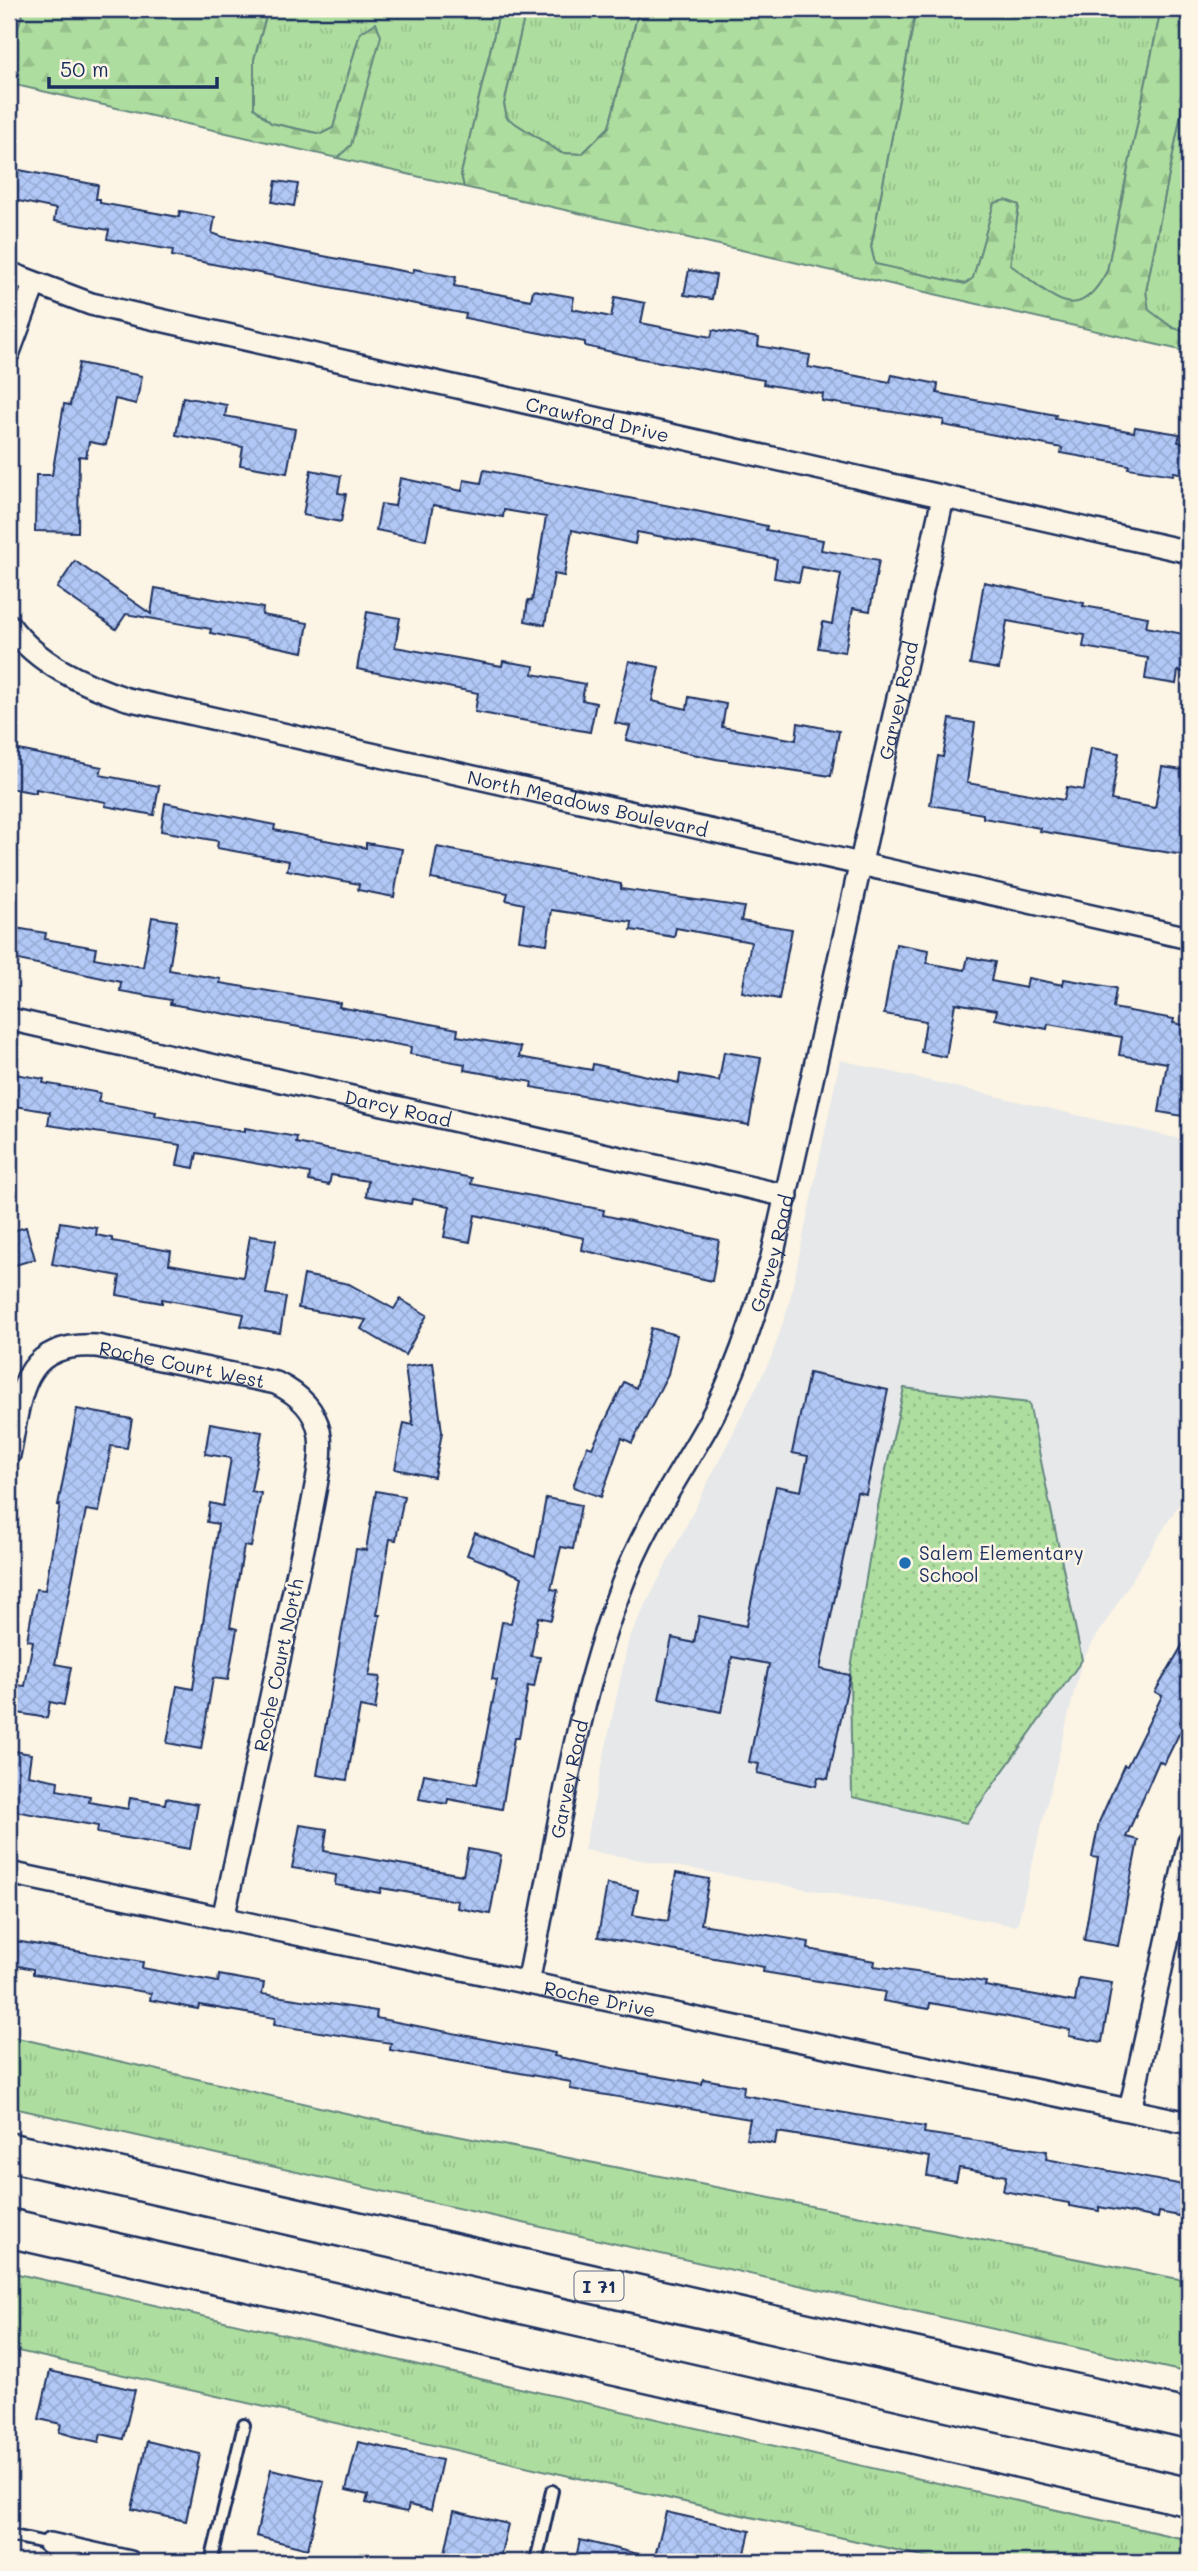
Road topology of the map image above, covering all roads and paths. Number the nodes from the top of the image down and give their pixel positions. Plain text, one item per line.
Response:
1 (9, 273) edge
2 (34, 285) junction
3 (9, 352) edge
4 (943, 498) junction
5 (1189, 552) edge
6 (9, 625) edge
7 (860, 864) junction
8 (1189, 938) edge
9 (9, 1019) edge
10 (787, 1196) junction
11 (312, 1412) joint
12 (9, 1455) edge
13 (1189, 1842) edge
14 (9, 1873) edge
15 (223, 1919) junction
16 (528, 1983) junction
17 (1130, 2110) junction
18 (1189, 2123) edge
19 (9, 2152) edge
20 (9, 2228) edge
21 (1189, 2419) edge
22 (244, 2426) dead end
23 (552, 2491) dead end
24 (1189, 2497) edge
25 (9, 2535) edge
26 (50, 2544) joint
27 (130, 2562) edge
28 (211, 2562) edge
29 (536, 2562) edge

1 - 2 street, Crawford Drive
2 - 3 street
2 - 4 street, Crawford Drive
4 - 5 street, Crawford Drive
4 - 7 street, Garvey Road
6 - 7 street, North Meadows Boulevard
7 - 8 street, North Meadows Boulevard
7 - 10 street, Garvey Road
9 - 10 street, Darcy Road
10 - 16 street, Garvey Road
11 - 12 street, Roche Court West
11 - 15 street, Roche Court North
13 - 17 street
14 - 15 street, Roche Drive
15 - 16 street, Roche Drive
16 - 17 street, Roche Drive
17 - 18 street, Roche Drive
19 - 21 highway, I 71
20 - 24 highway
22 - 28 lane
23 - 29 lane
25 - 26 lane
26 - 27 street

